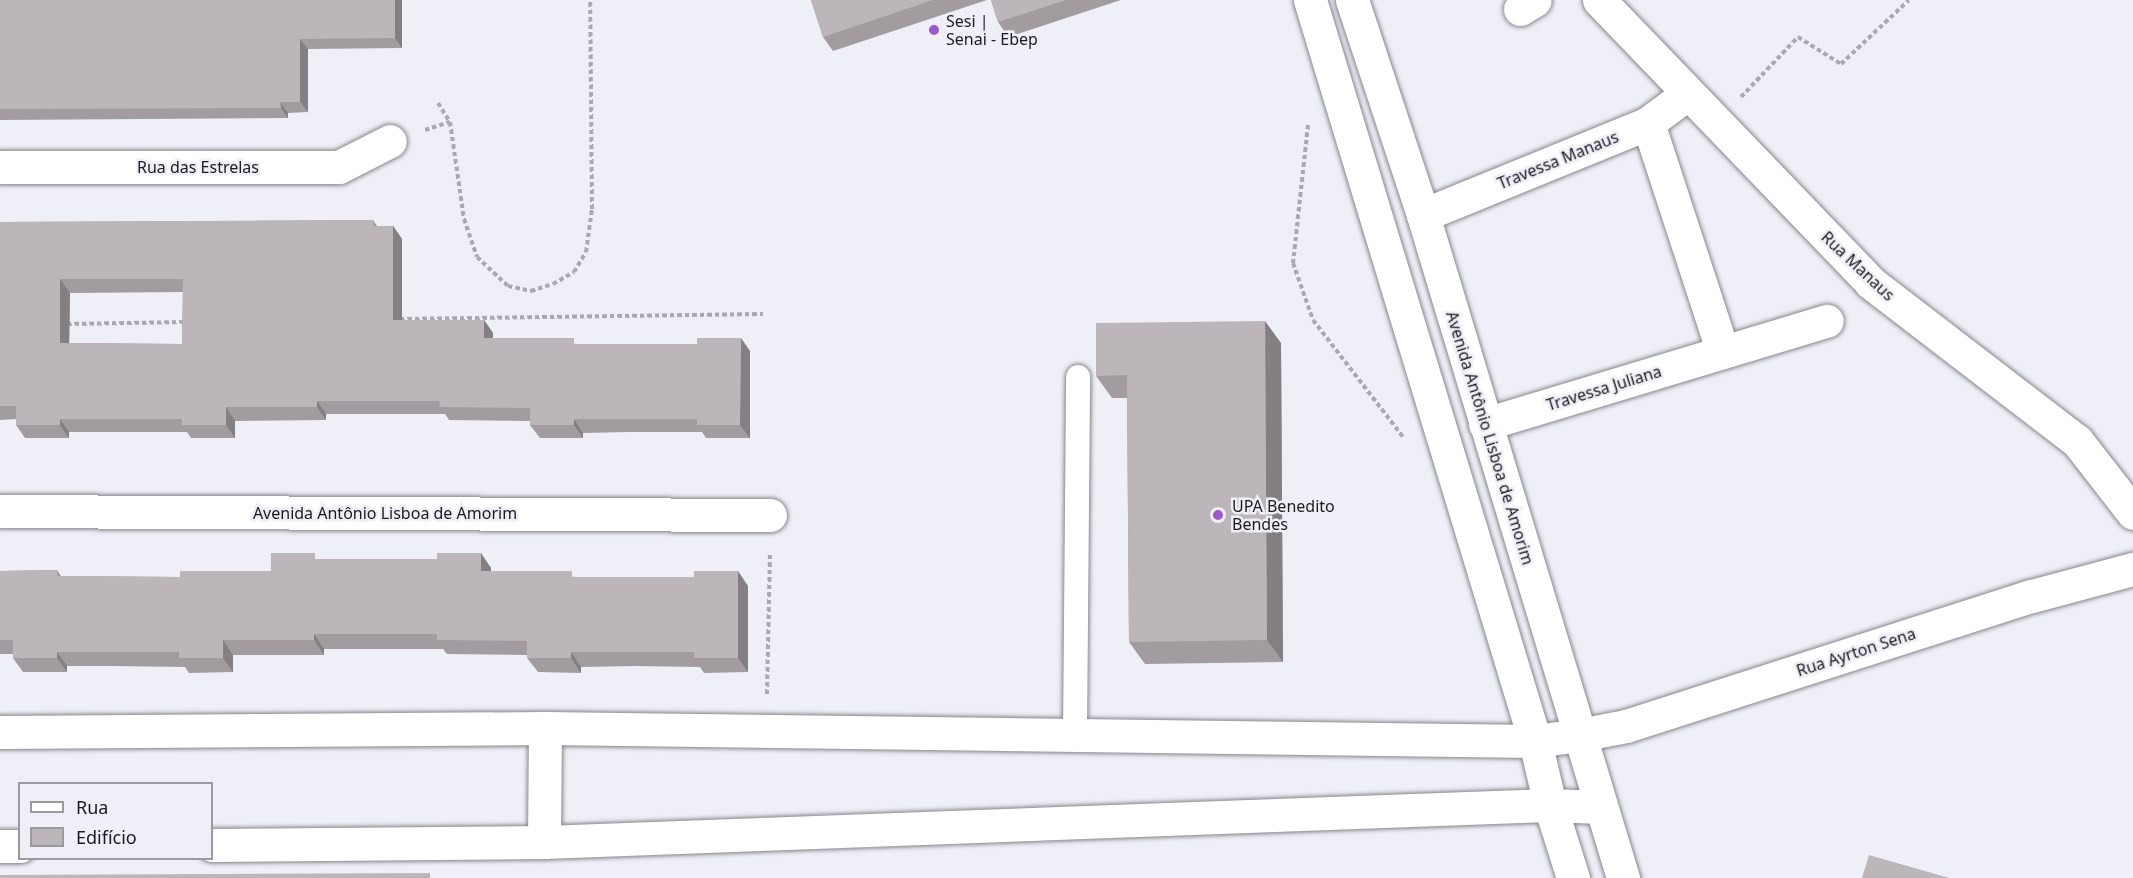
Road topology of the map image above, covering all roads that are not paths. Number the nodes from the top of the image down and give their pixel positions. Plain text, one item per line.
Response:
1 (1310, 0) edge
2 (1352, 0) edge
3 (1599, 0) edge
4 (1688, 94) junction
5 (1648, 123) junction
6 (390, 141) dead end
7 (0, 167) edge
8 (1423, 215) junction
9 (1827, 321) dead end
10 (1723, 352) junction
11 (1078, 377) dead end
12 (1485, 424) junction
13 (0, 511) edge
14 (2133, 513) edge
15 (770, 515) road end
16 (2133, 568) edge
17 (545, 728) junction
18 (0, 732) edge
19 (1075, 735) junction
20 (1579, 735) junction
21 (1535, 741) junction
22 (1550, 805) junction
23 (1600, 807) junction
24 (543, 842) junction
25 (213, 845) edge
26 (0, 846) edge
27 (18, 846) edge
28 (1573, 878) edge
29 (1623, 878) edge

1 - 21 street
2 - 8 street, Avenida Antônio Lisboa de Amorim
3 - 4 street, Rua Manaus
4 - 5 street, Travessa Manaus
4 - 14 street, Rua Manaus
5 - 8 street, Travessa Manaus
5 - 10 street
6 - 7 street, Rua das Estrelas
8 - 12 street, Avenida Antônio Lisboa de Amorim
9 - 10 street, Travessa Juliana
10 - 12 street, Travessa Juliana
11 - 19 lane
12 - 20 street, Avenida Antônio Lisboa de Amorim
13 - 15 street, Avenida Antônio Lisboa de Amorim
16 - 20 street, Rua Ayrton Sena
17 - 18 street, Rua Ayrton Sena
17 - 19 street, Rua Ayrton Sena
17 - 24 street
19 - 21 street, Rua Ayrton Sena
20 - 21 street, Rua Ayrton Sena
20 - 23 street, Avenida Antônio Lisboa de Amorim
21 - 22 street
22 - 23 street
22 - 24 street
22 - 28 street
23 - 29 street, Avenida Antônio Lisboa de Amorim
24 - 25 street
26 - 27 street

